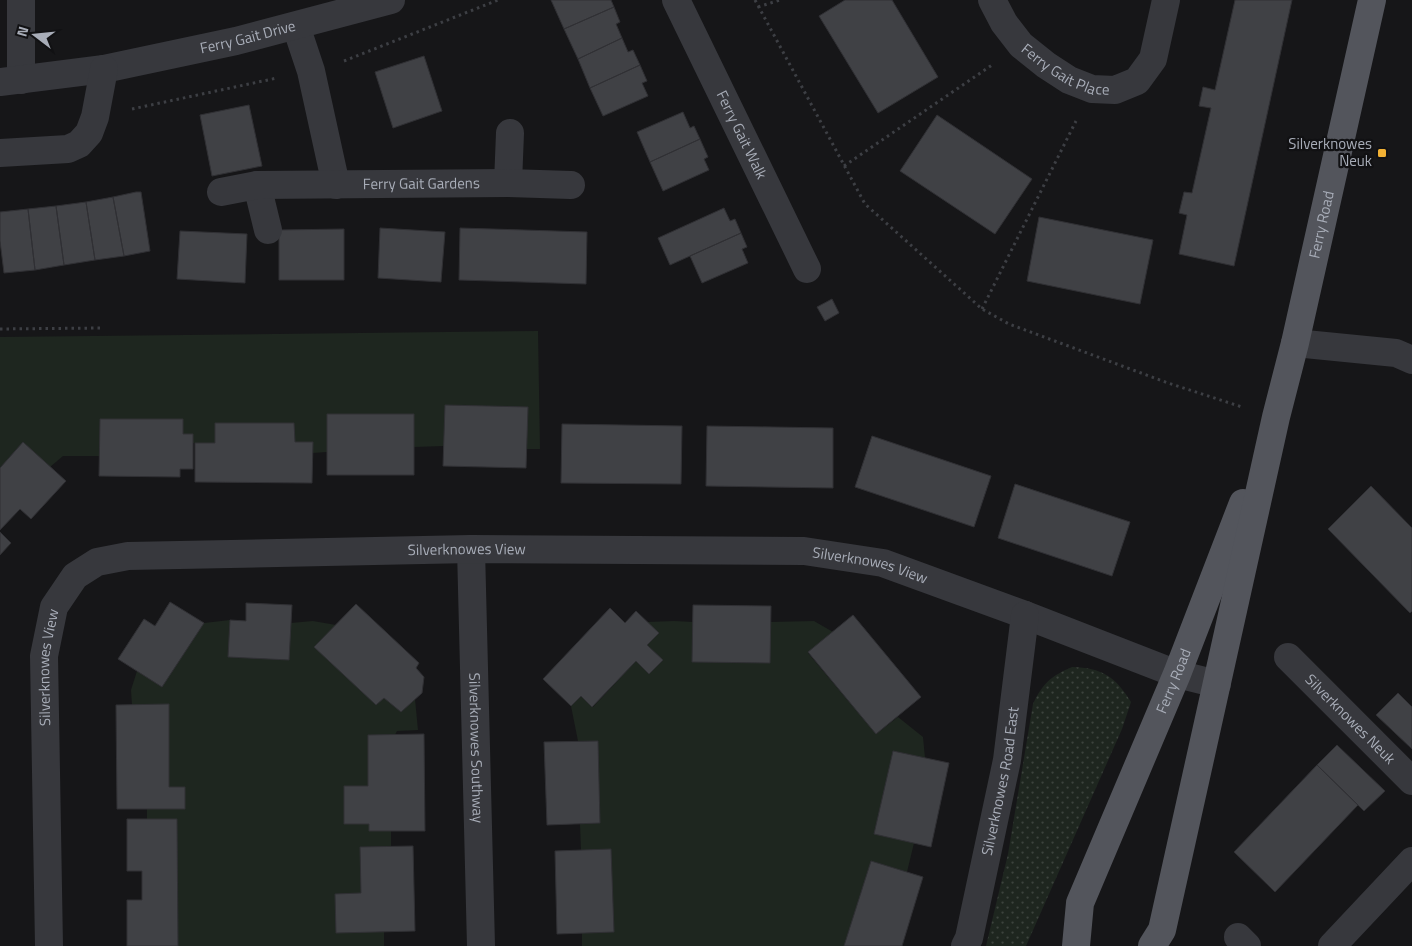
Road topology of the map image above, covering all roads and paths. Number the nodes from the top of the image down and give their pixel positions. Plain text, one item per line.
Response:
1 (21, 0) edge
2 (391, 0) edge
3 (498, 0) edge
4 (676, 0) edge
5 (755, 0) edge
6 (780, 0) edge
7 (992, 0) edge
8 (1166, 0) edge
9 (1372, 0) edge
10 (758, 7) junction
11 (296, 26) junction
12 (1021, 45) junction
13 (104, 69) junction
14 (311, 71) junction
15 (11, 81) edge
16 (1092, 89) junction
17 (95, 116) junction
18 (510, 133) dead end
19 (0, 153) edge
20 (844, 166) junction
21 (508, 183) junction
22 (257, 185) junction
23 (336, 185) junction
24 (571, 185) dead end
25 (220, 192) dead end
26 (268, 230) dead end
27 (807, 269) dead end
28 (982, 309) junction
29 (102, 328) dead end
30 (0, 329) edge
31 (1295, 343) junction
32 (1412, 360) edge
33 (1276, 417) junction
34 (471, 549) junction
35 (1026, 615) junction
36 (1288, 657) dead end
37 (1177, 674) junction
38 (1217, 684) junction
39 (1412, 781) edge
40 (1412, 861) edge
41 (49, 946) edge
42 (481, 946) edge
43 (966, 946) edge
44 (1076, 946) edge
45 (1152, 946) edge
46 (1332, 946) edge

1 - 15 street
2 - 11 street, Ferry Gait Drive
3 - 14 path
4 - 27 street, Ferry Gait Walk
5 - 10 path
6 - 10 path
7 - 12 street, Ferry Gait Place
8 - 16 street, Ferry Gait Place
9 - 31 main road, Ferry Road
10 - 20 path
11 - 13 street, Ferry Gait Drive
11 - 14 street
12 - 16 street, Ferry Gait Place
12 - 20 path
13 - 15 street, Ferry Gait Drive
13 - 17 street
14 - 17 path
14 - 23 street
16 - 28 path
17 - 19 street
18 - 21 street
20 - 28 path
21 - 23 street, Ferry Gait Gardens
21 - 24 street, Ferry Gait Gardens
22 - 23 street, Ferry Gait Gardens
22 - 25 street, Ferry Gait Gardens
22 - 26 street
28 - 33 path
29 - 30 path
31 - 32 street
31 - 33 main road, Ferry Road
33 - 37 main road, Ferry Road
33 - 38 main road, Ferry Road
34 - 35 street, Silverknowes View
34 - 41 street, Silverknowes View
34 - 42 street, Silverknowes Southway
35 - 37 street, Silverknowes View
35 - 43 street, Silverknowes Road East
36 - 39 street, Silverknowes Neuk
37 - 38 street, Silverknowes View
37 - 44 main road, Ferry Road
38 - 45 main road, Ferry Road
40 - 46 street

